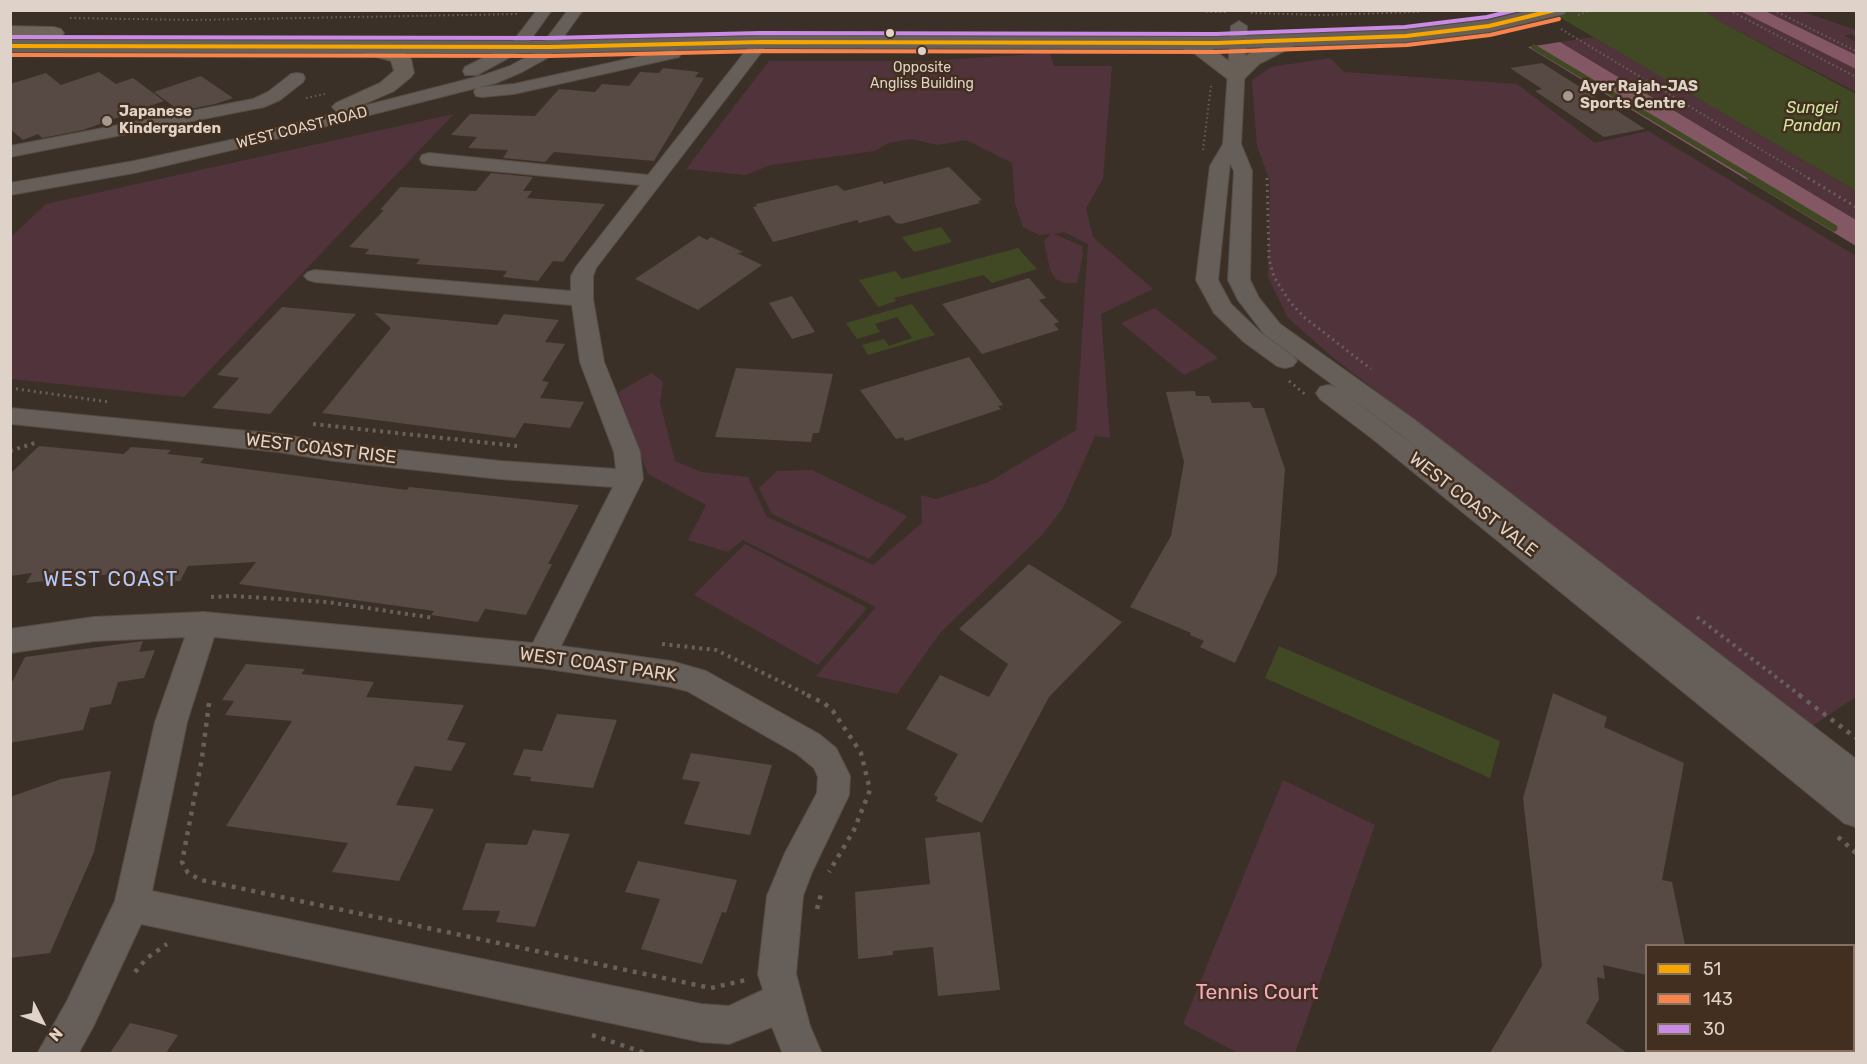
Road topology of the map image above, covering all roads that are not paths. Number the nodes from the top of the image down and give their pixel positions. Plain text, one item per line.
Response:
1 (545, 10) edge
2 (576, 10) edge
3 (1504, 10) edge
4 (1548, 13) edge
5 (1239, 24) junction
6 (59, 26) joint
7 (10, 31) edge
8 (523, 39) junction
9 (556, 39) junction
10 (761, 42) junction
11 (1288, 42) junction
12 (1189, 44) junction
13 (10, 46) edge
14 (346, 46) junction
15 (673, 54) dead end
16 (508, 72) junction
17 (1236, 76) junction
18 (297, 78) dead end
19 (545, 82) junction
20 (461, 88) junction
21 (343, 106) junction
22 (1232, 144) junction
23 (35, 149) junction
24 (10, 152) edge
25 (429, 159) dead end
26 (17, 171) edge
27 (654, 182) junction
28 (10, 189) edge
29 (315, 276) dead end
30 (582, 299) junction
31 (12, 416) dead end
32 (630, 479) junction
33 (203, 611) junction
34 (10, 641) edge
35 (541, 656) junction
36 (1857, 778) edge
37 (1857, 812) edge
38 (132, 904) junction
39 (783, 999) junction
40 (57, 1053) edge
41 (803, 1053) edge

1 - 8 street
2 - 9 street
3 - 5 main road
4 - 11 main road
5 - 9 main road
5 - 11 main road
5 - 12 main road
5 - 17 street, WEST COAST VALE
6 - 7 highway
6 - 8 main road
8 - 9 main road
8 - 14 main road
8 - 21 street, WEST COAST ROAD
9 - 10 main road
9 - 16 street, WEST COAST ROAD
10 - 12 main road
10 - 27 street
11 - 17 main road
12 - 17 main road
13 - 14 main road
14 - 21 main road
15 - 19 street
16 - 19 street
16 - 20 street, WEST COAST ROAD
17 - 22 street, WEST COAST VALE
18 - 23 street
19 - 20 street
20 - 28 street, WEST COAST ROAD
21 - 26 street, WEST COAST ROAD
22 - 36 street, WEST COAST VALE
22 - 37 street, WEST COAST VALE
23 - 24 street
23 - 26 street
25 - 27 street
27 - 30 street
29 - 30 street
30 - 32 street
31 - 32 street, WEST COAST RISE
32 - 35 street
33 - 34 street, WEST COAST PARK
33 - 35 street, WEST COAST PARK
33 - 38 street
35 - 39 street, WEST COAST PARK
38 - 39 street
38 - 40 street
39 - 41 street, WEST COAST PARK

